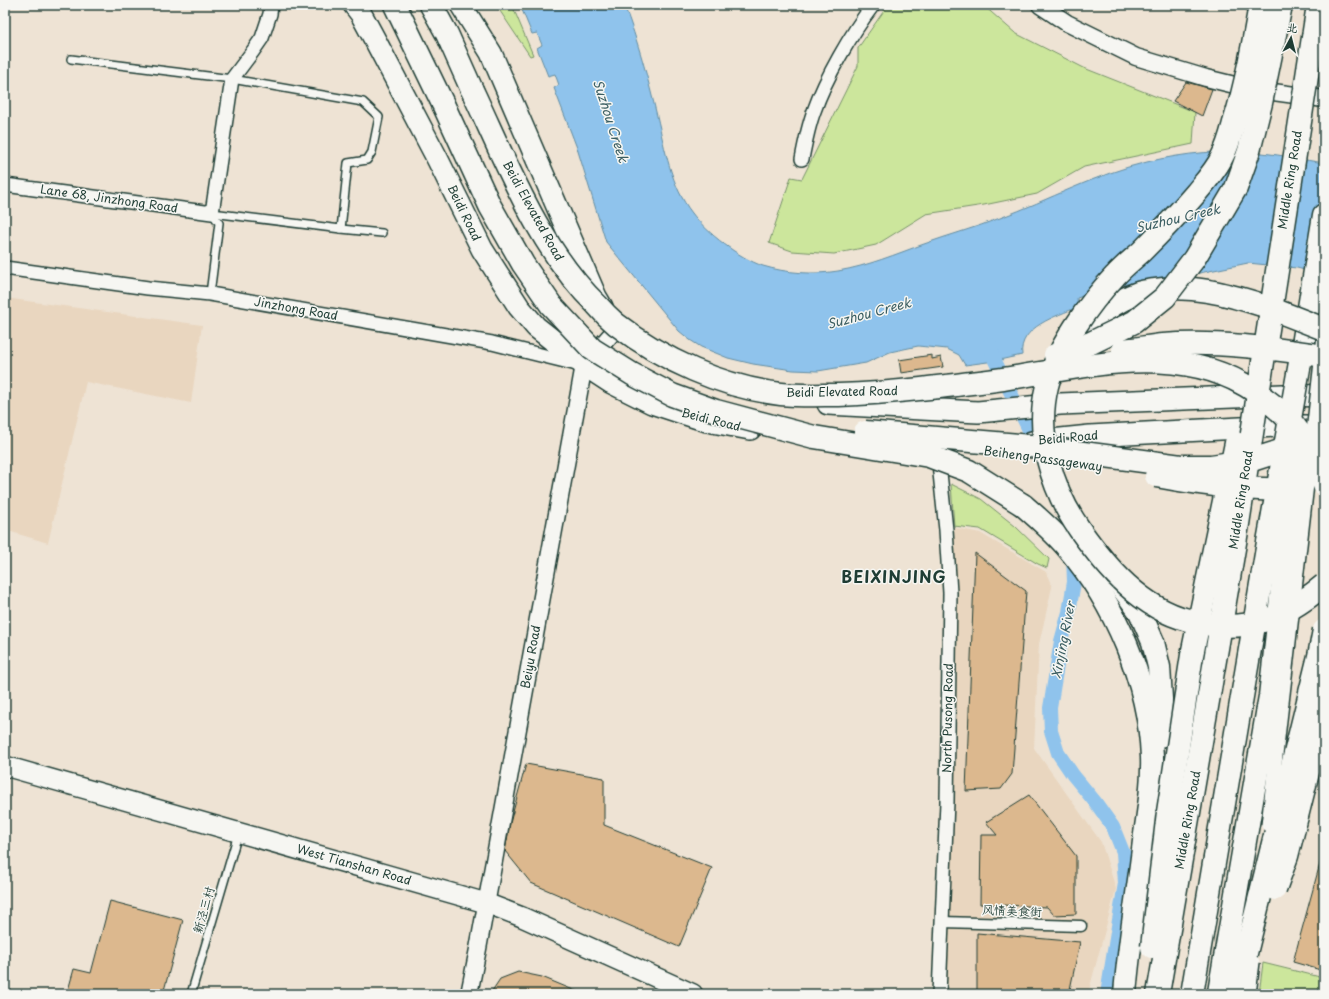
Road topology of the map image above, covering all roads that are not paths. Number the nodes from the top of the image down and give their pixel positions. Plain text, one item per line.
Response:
1 (271, 5) edge
2 (354, 5) edge
3 (395, 5) edge
4 (431, 5) edge
5 (461, 5) edge
6 (873, 5) edge
7 (1040, 5) edge
8 (1260, 5) edge
9 (1281, 5) edge
10 (1318, 5) edge
11 (71, 59) dead end
12 (232, 79) junction
13 (1324, 99) edge
14 (802, 159) dead end
15 (5, 185) edge
16 (212, 213) junction
17 (1324, 215) edge
18 (341, 230) junction
19 (382, 233) dead end
20 (5, 268) edge
21 (210, 294) junction
22 (616, 330) junction
23 (1324, 330) edge
24 (1324, 336) edge
25 (1066, 345) junction
26 (1263, 352) junction
27 (1324, 356) edge
28 (1301, 357) junction
29 (584, 365) junction
30 (928, 389) junction
31 (1324, 396) edge
32 (762, 424) junction
33 (1324, 428) edge
34 (937, 442) junction
35 (1324, 485) edge
36 (1097, 553) junction
37 (1324, 585) edge
38 (1324, 630) edge
39 (1324, 709) edge
40 (5, 766) edge
41 (1149, 802) junction
42 (238, 832) junction
43 (486, 903) junction
44 (942, 922) junction
45 (1081, 926) dead end
46 (1232, 992) edge
47 (191, 994) edge
48 (469, 994) edge
49 (693, 994) edge
50 (939, 994) edge
51 (1125, 994) edge
52 (1146, 994) edge
53 (1158, 994) edge
54 (1192, 994) edge

1 - 12 street
2 - 29 main road, Beidi Road
3 - 32 highway, bridge
4 - 30 highway, Beidi Elevated Road, bridge
5 - 22 main road
6 - 14 street
7 - 13 street
8 - 25 highway, bridge
9 - 30 highway, bridge
10 - 26 highway, Middle Ring Road, bridge
11 - 12 lane
12 - 16 street
12 - 18 lane
15 - 16 street, Lane 68, Jinzhong Road
16 - 18 lane
16 - 21 lane
17 - 28 highway, bridge
18 - 19 lane
20 - 21 street, Jinzhong Road
21 - 29 street, Jinzhong Road
22 - 29 street
22 - 31 main road
23 - 25 highway, bridge
24 - 46 street, bridge
25 - 36 highway, bridge
26 - 52 highway, bridge
26 - 53 highway, Middle Ring Road, bridge
27 - 30 highway, bridge
28 - 46 highway, bridge
28 - 54 highway, bridge
29 - 34 main road, Beidi Road
29 - 43 street, Beiyu Road
30 - 35 highway, bridge
32 - 33 highway, bridge
32 - 35 highway, Beiheng Passageway, bridge
32 - 41 highway, bridge
33 - 34 main road, Beidi Road, bridge
34 - 44 street, North Pusong Road
36 - 37 highway, bridge
36 - 41 highway, bridge
38 - 46 highway, bridge
39 - 46 highway, bridge
40 - 42 main road, West Tianshan Road
41 - 51 highway
42 - 43 main road, West Tianshan Road
42 - 47 lane, 新泾三村
43 - 48 street, Beiyu Road
43 - 49 main road, West Tianshan Road
44 - 45 street, 风情美食街
44 - 50 street, North Pusong Road

